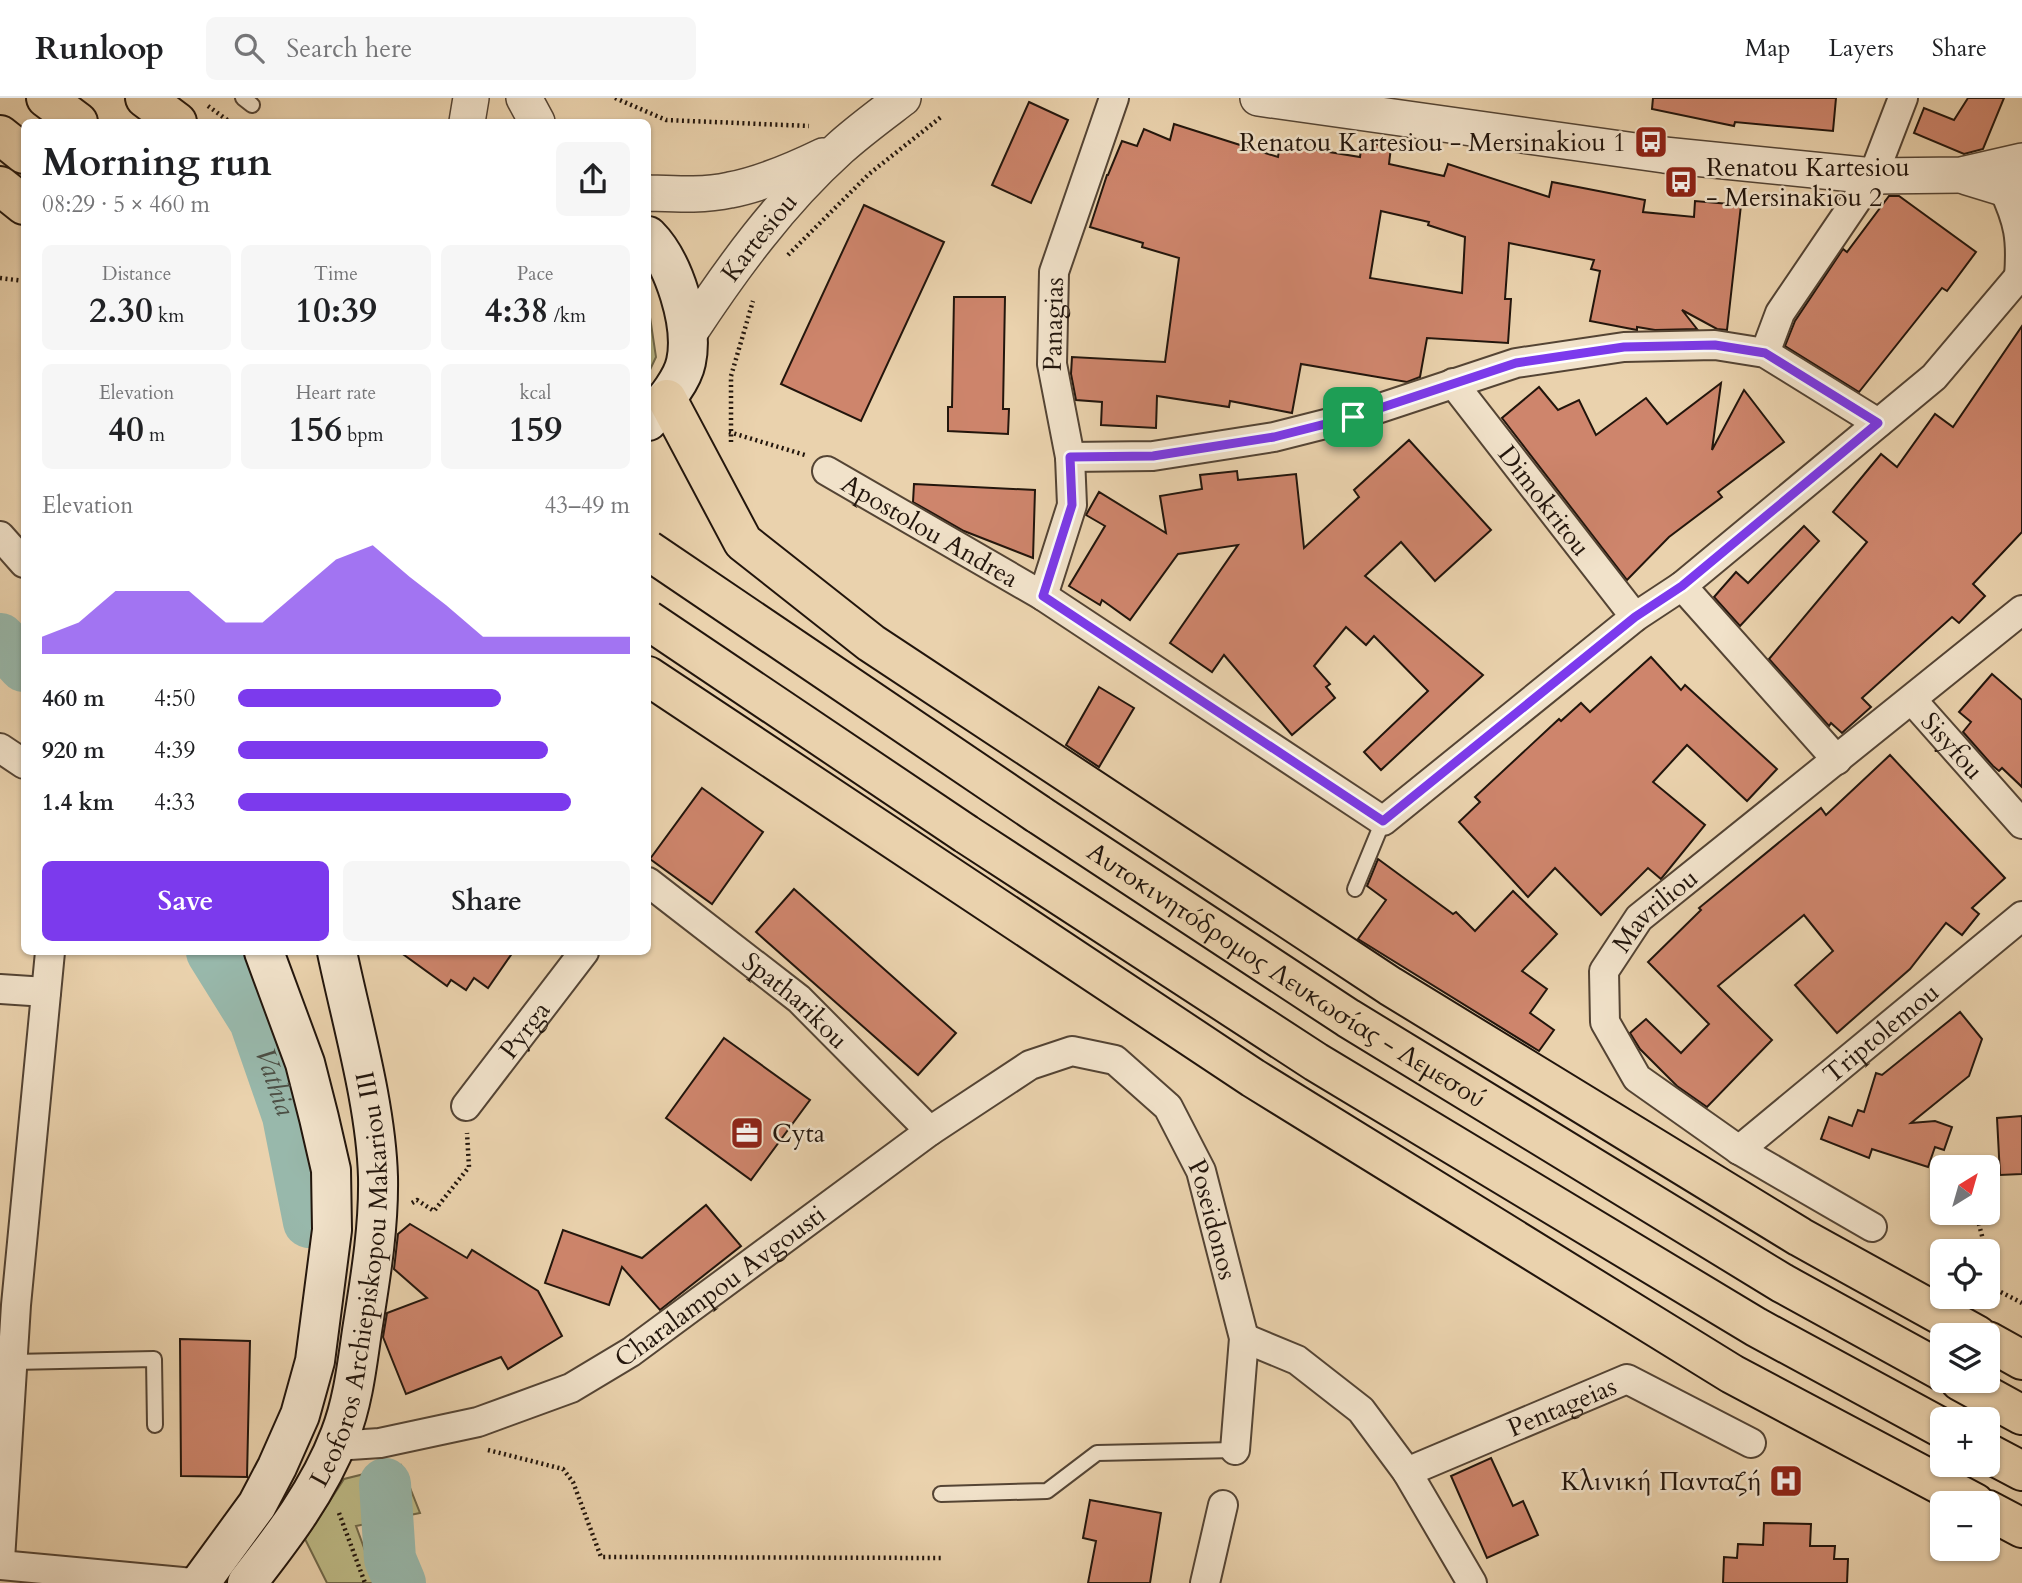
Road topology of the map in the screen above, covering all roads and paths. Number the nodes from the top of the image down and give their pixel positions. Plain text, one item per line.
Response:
1 (46, 98) edge
2 (145, 98) edge
3 (471, 98) edge
4 (524, 98) edge
5 (615, 98) edge
6 (903, 98) edge
7 (1114, 98) edge
8 (1258, 98) edge
9 (1903, 98) edge
10 (192, 114) edge
11 (941, 117) dead end
12 (74, 119) edge
13 (216, 119) edge
14 (468, 119) edge
15 (535, 119) edge
16 (0, 135) edge
17 (841, 147) junction
18 (21, 152) edge
19 (869, 174) junction
20 (1873, 176) junction
21 (2016, 179) edge
22 (0, 186) edge
23 (651, 193) edge
24 (21, 203) edge
25 (651, 239) edge
26 (786, 257) dead end
27 (2020, 275) edge
28 (0, 278) edge
29 (21, 281) edge
30 (761, 291) dead end
31 (688, 335) junction
32 (1765, 353) junction
33 (1453, 383) junction
34 (657, 410) edge
35 (1878, 423) junction
36 (729, 432) junction
37 (732, 453) dead end
38 (1070, 457) junction
39 (827, 471) joint
40 (0, 536) edge
41 (651, 552) edge
42 (21, 560) edge
43 (1682, 586) junction
44 (1043, 596) junction
45 (2022, 610) edge
46 (1635, 617) junction
47 (651, 622) edge
48 (651, 678) edge
49 (1912, 700) junction
50 (0, 748) edge
51 (1837, 760) junction
52 (21, 762) edge
53 (1383, 821) junction
54 (2022, 824) edge
55 (651, 884) edge
56 (1355, 889) dead end
57 (2022, 916) edge
58 (50, 955) edge
59 (265, 955) edge
60 (338, 955) edge
61 (582, 955) edge
62 (0, 989) edge
63 (46, 992) junction
64 (1072, 1051) joint
65 (466, 1106) joint
66 (930, 1131) junction
67 (1739, 1150) junction
68 (1872, 1227) dead end
69 (375, 1231) junction
70 (2000, 1292) edge
71 (2022, 1303) edge
72 (8, 1305) edge
73 (1955, 1323) edge
74 (1244, 1338) junction
75 (2000, 1348) edge
76 (2022, 1360) edge
77 (13, 1362) junction
78 (1930, 1364) edge
79 (1983, 1393) edge
80 (2022, 1415) edge
81 (1930, 1421) edge
82 (155, 1425) dead end
83 (1751, 1443) dead end
84 (482, 1448) dead end
85 (1236, 1450) joint
86 (2000, 1459) edge
87 (328, 1460) junction
88 (2022, 1471) edge
89 (1407, 1472) junction
90 (1952, 1491) edge
91 (941, 1494) dead end
92 (1223, 1505) dead end
93 (2000, 1516) edge
94 (2022, 1528) edge
95 (941, 1558) dead end
96 (0, 1560) edge
97 (0, 1565) edge
98 (193, 1583) edge
99 (200, 1583) edge
100 (247, 1583) edge
101 (365, 1583) edge
102 (1205, 1583) edge
103 (1472, 1583) edge

1 - 12 highway
2 - 10 highway
3 - 14 street
4 - 15 street
5 - 17 path
6 - 17 street, Kartesiou
7 - 38 street, Panagias
8 - 20 street
9 - 20 street
10 - 13 path
11 - 19 path
16 - 18 highway
17 - 19 path
17 - 23 street, Kartesiou
17 - 31 street, Kartesiou
19 - 26 path
20 - 21 street
20 - 32 street
21 - 27 street
22 - 24 highway
25 - 31 main road
27 - 35 street
28 - 29 path
30 - 36 path
31 - 34 main road
32 - 33 street
32 - 35 street
33 - 38 street
33 - 46 street, Dimokritou
34 - 73 highway
35 - 43 street
36 - 37 path
36 - 39 path
38 - 44 street, Panagias
39 - 44 street, Apostolou Andrea
40 - 42 street
41 - 78 highway, Αυτοκινητόδρομος Λευκωσίας - Λεμεσού, bridge
43 - 46 street
43 - 51 street
44 - 53 street, Apostolou Andrea
45 - 49 street, Mavriliou
46 - 53 street
47 - 81 highway, Αυτοκινητόδρομος Λευκωσίας - Λεμεσού, bridge
48 - 90 highway
49 - 51 street, Mavriliou
49 - 54 street, Sisyfou
50 - 52 street
51 - 67 street, Mavriliou
53 - 56 lane
55 - 66 street, Spatharikou
57 - 67 street, Triptolemou
58 - 63 street
59 - 99 main road, Leoforos Archiepiskopou Makariou III
60 - 69 main road, Leoforos Archiepiskopou Makariou III
61 - 65 street, Pyrga
62 - 63 street
63 - 72 street
64 - 66 street, Charalampou Avgousti
64 - 74 street, Poseidonos
65 - 69 path
66 - 87 street, Charalampou Avgousti
67 - 68 street, Mavriliou
69 - 87 main road, Leoforos Archiepiskopou Makariou III
70 - 71 path
72 - 77 street
74 - 85 street, Poseidonos
74 - 89 street
75 - 76 highway
77 - 82 lane
77 - 96 street
79 - 80 highway
83 - 89 street, Pentageias
84 - 95 path
85 - 91 lane
86 - 88 highway
87 - 100 main road, Leoforos Archiepiskopou Makariou III
87 - 101 path
89 - 103 street
92 - 102 street
93 - 94 highway
97 - 98 street

